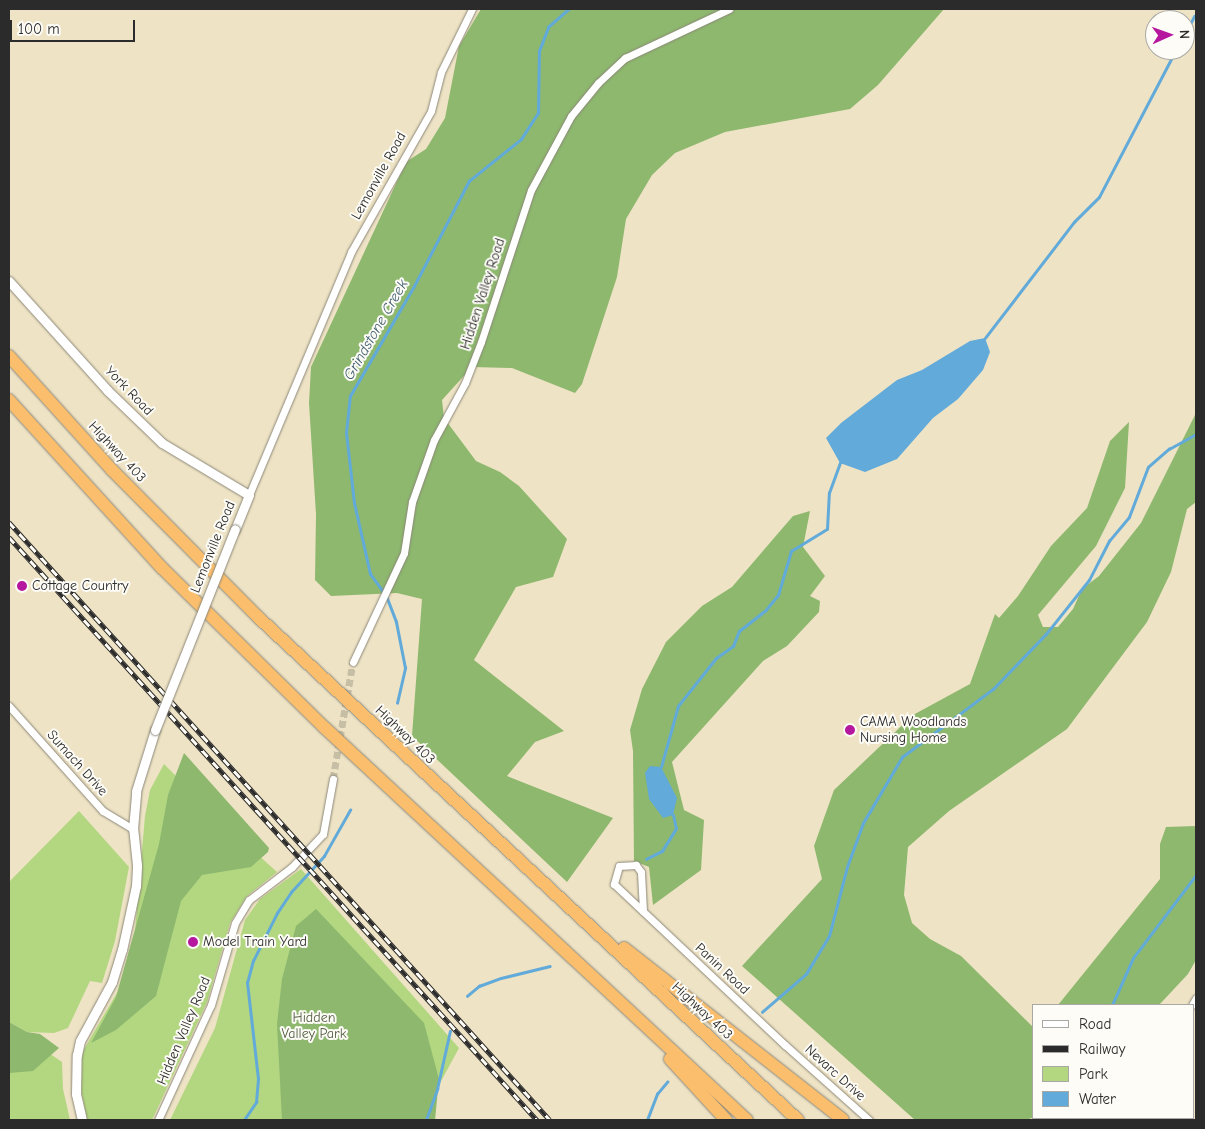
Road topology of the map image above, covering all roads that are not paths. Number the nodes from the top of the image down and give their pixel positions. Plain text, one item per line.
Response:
1 (472, 9) edge
2 (729, 9) edge
3 (9, 281) edge
4 (9, 356) edge
5 (9, 400) edge
6 (249, 495) junction
7 (353, 662) tunnel mouth
8 (9, 706) edge
9 (333, 778) tunnel mouth
10 (133, 829) junction
11 (521, 864) junction
12 (643, 911) junction
13 (594, 979) junction
14 (785, 1045) joint
15 (82, 1120) edge
16 (158, 1120) edge
17 (726, 1120) edge
18 (747, 1120) edge
19 (798, 1120) edge
20 (843, 1120) edge
21 (869, 1120) edge

1 - 6 street, Lemonville Road
2 - 7 street, Hidden Valley Road
3 - 6 street, York Road
4 - 11 highway, Highway 403
5 - 13 highway
6 - 10 street, Lemonville Road, bridge
8 - 10 street, Sumach Drive
9 - 16 street, Hidden Valley Road
10 - 15 street, Lemonville Road
11 - 19 highway, Highway 403
11 - 20 highway
12 - 12 street, Panin Road
12 - 14 street, Panin Road
13 - 17 highway
13 - 18 highway
14 - 21 street, Nevarc Drive

